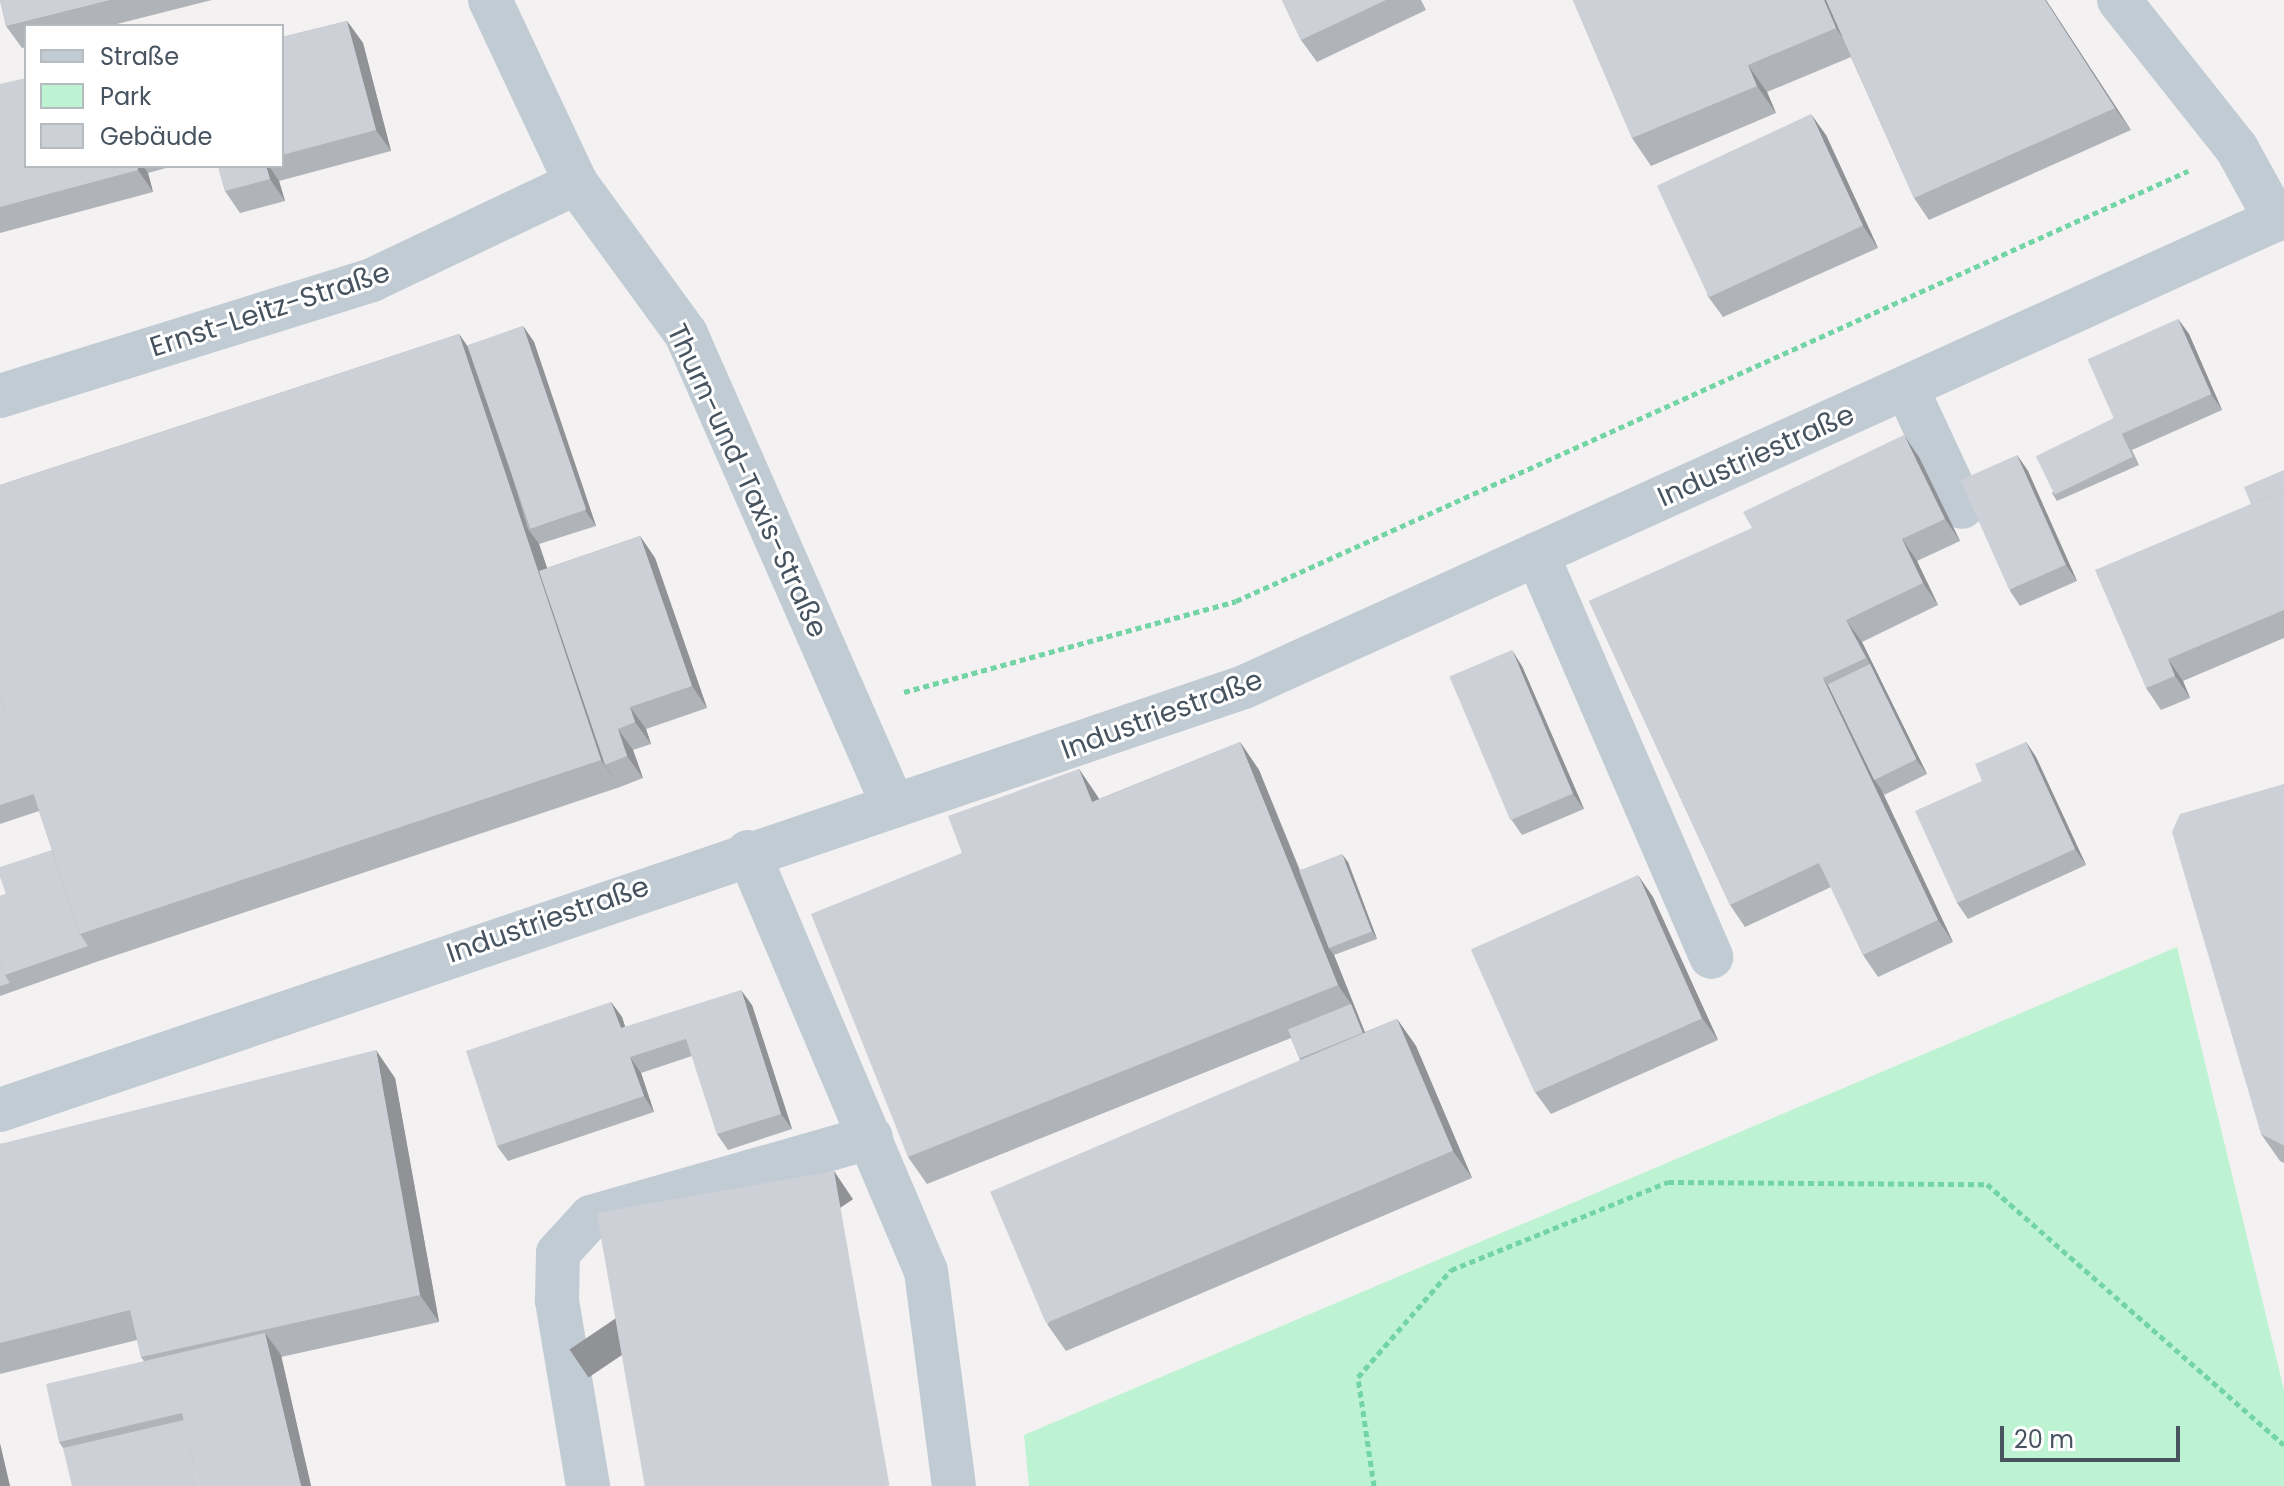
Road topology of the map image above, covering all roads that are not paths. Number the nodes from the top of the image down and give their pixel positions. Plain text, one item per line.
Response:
1 (490, 0) edge
2 (2119, 0) edge
3 (576, 183) junction
4 (2280, 218) edge
5 (1907, 389) junction
6 (0, 396) edge
7 (1962, 507) edge
8 (1537, 554) junction
9 (893, 805) junction
10 (748, 852) junction
11 (1711, 957) dead end
12 (0, 1110) edge
13 (871, 1137) junction
14 (588, 1486) edge
15 (954, 1486) edge

1 - 3 street, Thurn-und-Taxis-Straße
2 - 4 street
3 - 6 street, Ernst-Leitz-Straße
3 - 9 street, Thurn-und-Taxis-Straße
4 - 5 street, Industriestraße
5 - 7 street
5 - 8 street, Industriestraße
8 - 9 street, Industriestraße
8 - 11 street
9 - 10 street, Industriestraße
10 - 12 street, Industriestraße
10 - 13 street
13 - 14 street
13 - 15 street

